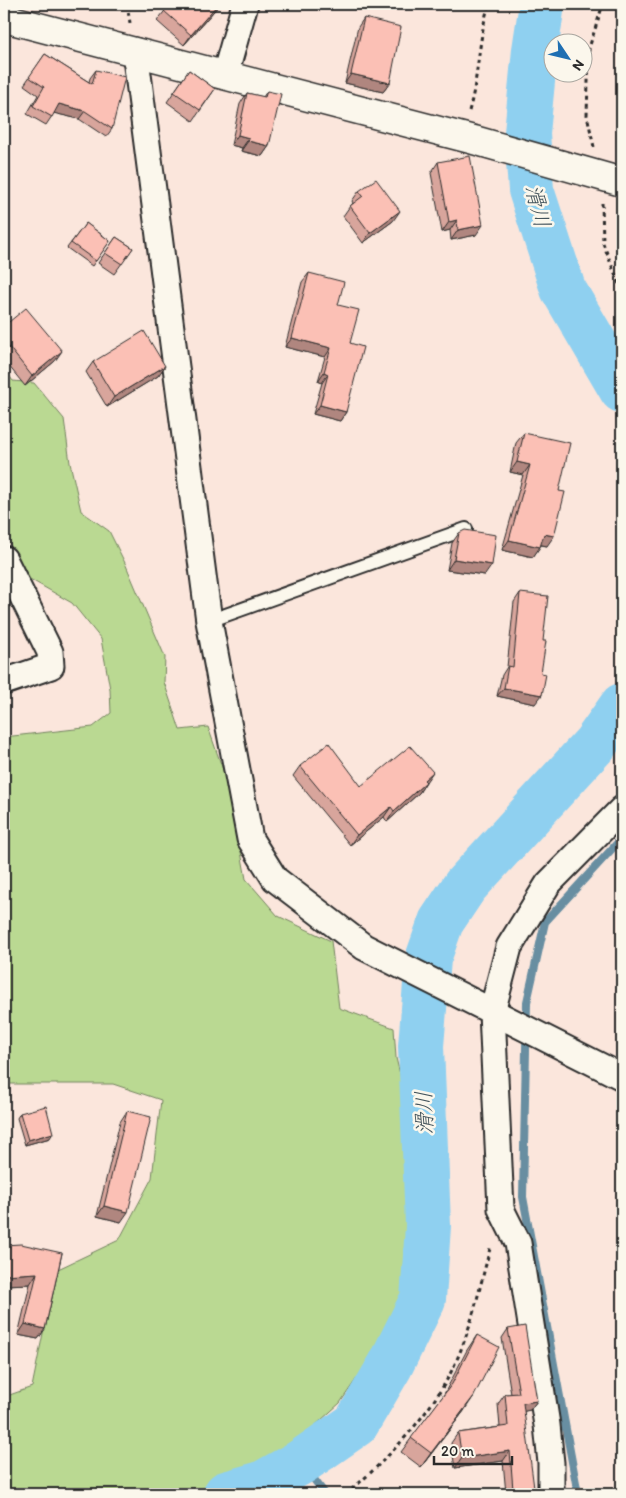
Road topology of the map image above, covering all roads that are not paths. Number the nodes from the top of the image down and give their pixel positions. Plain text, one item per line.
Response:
1 (245, 4) edge
2 (4, 18) edge
3 (135, 51) junction
4 (225, 75) junction
5 (622, 182) edge
6 (466, 529) edge
7 (4, 559) edge
8 (209, 621) junction
9 (4, 682) edge
10 (622, 809) edge
11 (486, 1009) junction
12 (622, 1078) edge
13 (551, 1494) edge

1 - 4 street
2 - 3 street
3 - 4 street
3 - 8 street
4 - 5 street
6 - 8 lane
7 - 9 street
8 - 11 street
10 - 11 street
11 - 12 street
11 - 13 street

